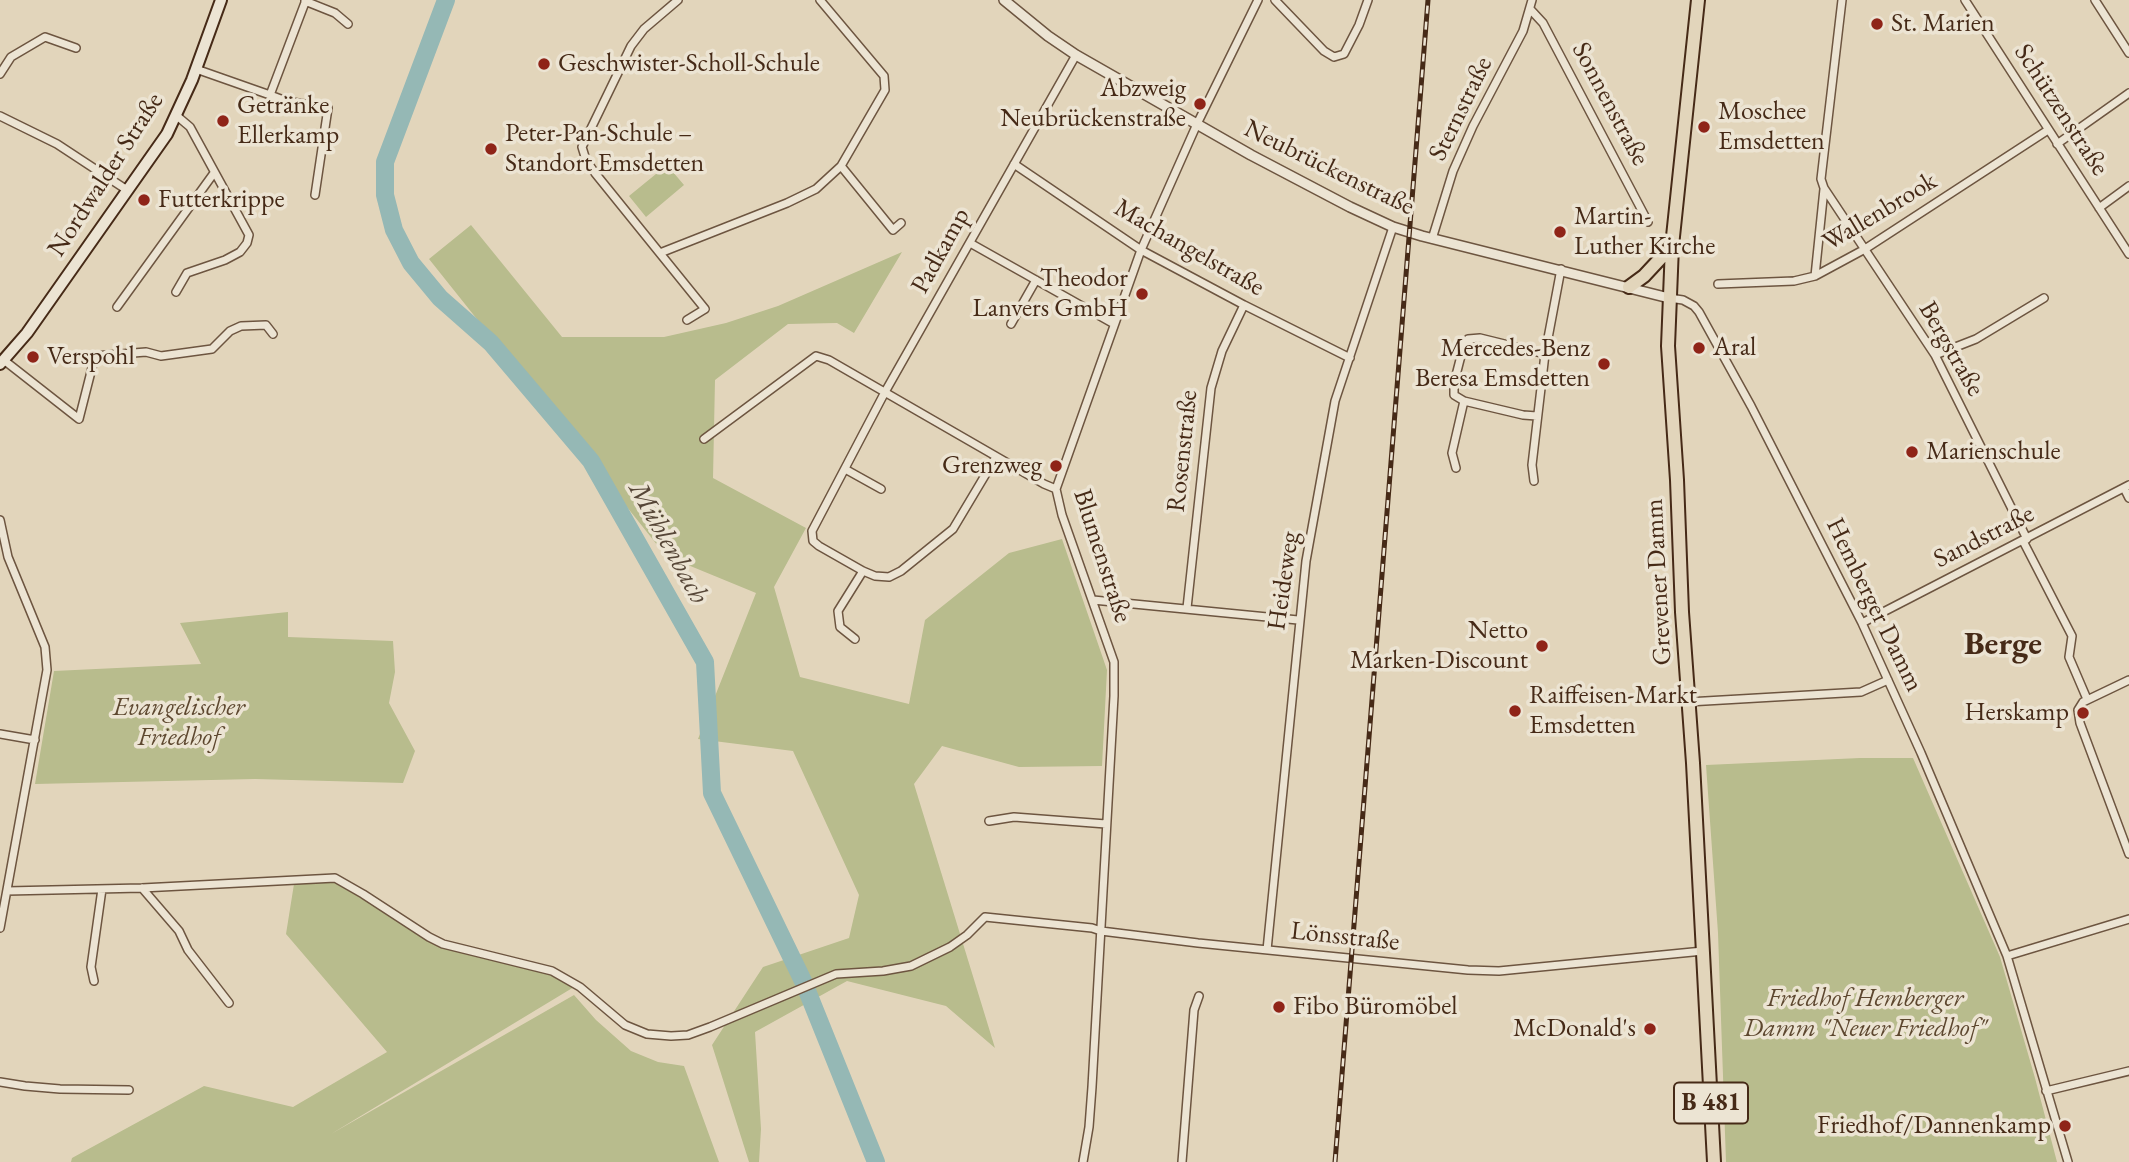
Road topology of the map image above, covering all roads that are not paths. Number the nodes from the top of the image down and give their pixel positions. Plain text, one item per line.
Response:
1 (220, 0) edge
2 (678, 0) edge
3 (820, 0) edge
4 (1258, 0) edge
5 (1275, 0) edge
6 (1368, 0) edge
7 (1698, 0) edge
8 (1842, 0) edge
9 (1965, 0) edge
10 (2095, 0) edge
11 (305, 1) edge
12 (1006, 1) edge
13 (1531, 4) edge
14 (348, 24) dead end
15 (76, 48) dead end
16 (2129, 53) edge
17 (1076, 55) junction
18 (196, 69) junction
19 (0, 74) edge
20 (2129, 93) edge
21 (270, 95) junction
22 (0, 116) edge
23 (177, 116) junction
24 (1197, 124) junction
25 (2048, 130) junction
26 (2057, 145) junction
27 (1014, 164) junction
28 (841, 166) junction
29 (214, 173) junction
30 (2129, 186) edge
31 (1824, 188) junction
32 (127, 190) junction
33 (315, 195) dead end
34 (2099, 208) junction
35 (1648, 222) dead end
36 (901, 223) dead end
37 (1393, 227) junction
38 (1432, 239) junction
39 (970, 243) junction
40 (1672, 246) junction
41 (1865, 249) junction
42 (1141, 250) junction
43 (660, 253) junction
44 (2129, 254) edge
45 (1561, 269) junction
46 (1815, 276) junction
47 (1035, 280) junction
48 (1718, 284) dead end
49 (1629, 287) junction
50 (176, 292) dead end
51 (1669, 298) junction
52 (2044, 298) dead end
53 (1244, 305) junction
54 (117, 307) dead end
55 (687, 320) dead end
56 (1010, 324) dead end
57 (1114, 324) junction
58 (273, 334) dead end
59 (1545, 354) junction
60 (1936, 355) junction
61 (1350, 358) junction
62 (2, 362) edge
63 (886, 393) junction
64 (1464, 401) junction
65 (1537, 416) junction
66 (704, 439) dead end
67 (996, 457) junction
68 (845, 468) junction
69 (1456, 468) dead end
70 (1534, 481) dead end
71 (2127, 487) edge
72 (881, 489) dead end
73 (1056, 489) junction
74 (2129, 498) edge
75 (0, 520) edge
76 (2025, 540) junction
77 (4, 557) edge
78 (863, 571) junction
79 (1093, 600) junction
80 (1187, 608) junction
81 (1298, 620) junction
82 (1862, 623) junction
83 (855, 639) dead end
84 (1888, 680) junction
85 (2129, 680) edge
86 (2087, 699) junction
87 (1688, 702) junction
88 (0, 734) edge
89 (35, 740) junction
90 (989, 821) dead end
91 (1107, 824) junction
92 (2129, 854) edge
93 (0, 880) edge
94 (9, 881) junction
95 (142, 888) junction
96 (103, 889) junction
97 (7, 891) junction
98 (3, 900) edge
99 (2129, 919) edge
100 (0, 928) edge
101 (1101, 931) junction
102 (1267, 950) junction
103 (1703, 951) junction
104 (2007, 956) junction
105 (94, 981) dead end
106 (1199, 996) dead end
107 (229, 1003) dead end
108 (2129, 1071) edge
109 (0, 1082) edge
110 (129, 1090) dead end
111 (2046, 1091) junction
112 (1083, 1162) edge
113 (1182, 1162) edge
114 (1714, 1162) edge
115 (2068, 1162) edge

1 - 18 main road, Nordwalder Straße
2 - 43 street
3 - 28 street
4 - 24 street, Blumenstraße
5 - 6 street
7 - 40 main road, Grevener Damm / B 481
8 - 31 street
9 - 25 street, Schützenstraße
10 - 16 street
11 - 14 street
11 - 21 street
12 - 17 street, Neubrückenstraße
13 - 35 street, Sonnenstraße
13 - 38 street, Sternstraße
15 - 19 street
17 - 24 street, Neubrückenstraße
17 - 27 street, Padkamp
18 - 21 street
18 - 23 main road, Nordwalder Straße
20 - 26 street
21 - 33 street
22 - 32 street
23 - 29 street
23 - 32 main road, Nordwalder Straße
24 - 37 street, Neubrückenstraße
24 - 42 street, Blumenstraße
25 - 26 street, Schützenstraße
25 - 41 street, Wallenbrook
26 - 34 street, Schützenstraße
27 - 39 street, Padkamp
27 - 42 street, Machangelstraße
28 - 36 street
28 - 43 street
29 - 50 street
29 - 54 street
30 - 34 street, Schützenstraße
31 - 41 street, Bergstraße
31 - 46 street
32 - 62 main road, Nordwalder Straße
34 - 44 street, Schützenstraße
37 - 38 street, Neubrückenstraße
37 - 61 street, Heideweg
38 - 45 street, Neubrückenstraße
39 - 47 street
39 - 63 street, Padkamp
40 - 49 main road
40 - 51 main road, Grevener Damm / B 481
41 - 46 street, Wallenbrook
41 - 60 street, Bergstraße
42 - 53 street, Machangelstraße
42 - 57 street, Blumenstraße
43 - 55 street
45 - 49 street, Neubrückenstraße
45 - 59 street
46 - 48 street, Wallenbrook
47 - 56 street
47 - 57 street
49 - 51 street, Neubrückenstraße
51 - 82 street, Hemberger Damm
51 - 87 main road, Grevener Damm / B 481
52 - 60 street
53 - 61 street, Machangelstraße
53 - 80 street, Rosenstraße
57 - 73 street, Blumenstraße
58 - 62 street, Nordwalder Straße
59 - 64 street
59 - 65 street
60 - 76 street, Bergstraße
61 - 81 street, Heideweg
63 - 66 street
63 - 67 street
63 - 68 street, Padkamp
64 - 65 street
64 - 69 street
65 - 70 street
67 - 73 street
67 - 78 street
68 - 72 street
68 - 78 street, Padkamp
71 - 74 street, Sandstraße
71 - 76 street, Sandstraße
73 - 79 street, Blumenstraße
75 - 77 street
76 - 82 street, Sandstraße
76 - 86 street, Bergstraße
77 - 89 street
78 - 83 street
79 - 80 street
79 - 91 street, Blumenstraße
80 - 81 street
81 - 102 street, Heideweg
82 - 84 street, Hemberger Damm
84 - 87 street
84 - 104 street, Hemberger Damm
85 - 86 street
86 - 92 street
87 - 103 main road, Grevener Damm / B 481
88 - 89 street
89 - 94 street
90 - 91 street
91 - 101 street, Blumenstraße
93 - 94 street
94 - 97 street
95 - 96 street
95 - 101 street, Lönsstraße
95 - 107 street
96 - 97 street
96 - 105 street
97 - 98 street
98 - 100 street
99 - 104 street
101 - 102 street, Lönsstraße
101 - 112 street, Blumenstraße
102 - 103 street, Lönsstraße
103 - 114 main road, Grevener Damm / B 481
104 - 111 street, Hemberger Damm
106 - 113 street
108 - 111 street
109 - 110 street
111 - 115 street, Hemberger Damm

